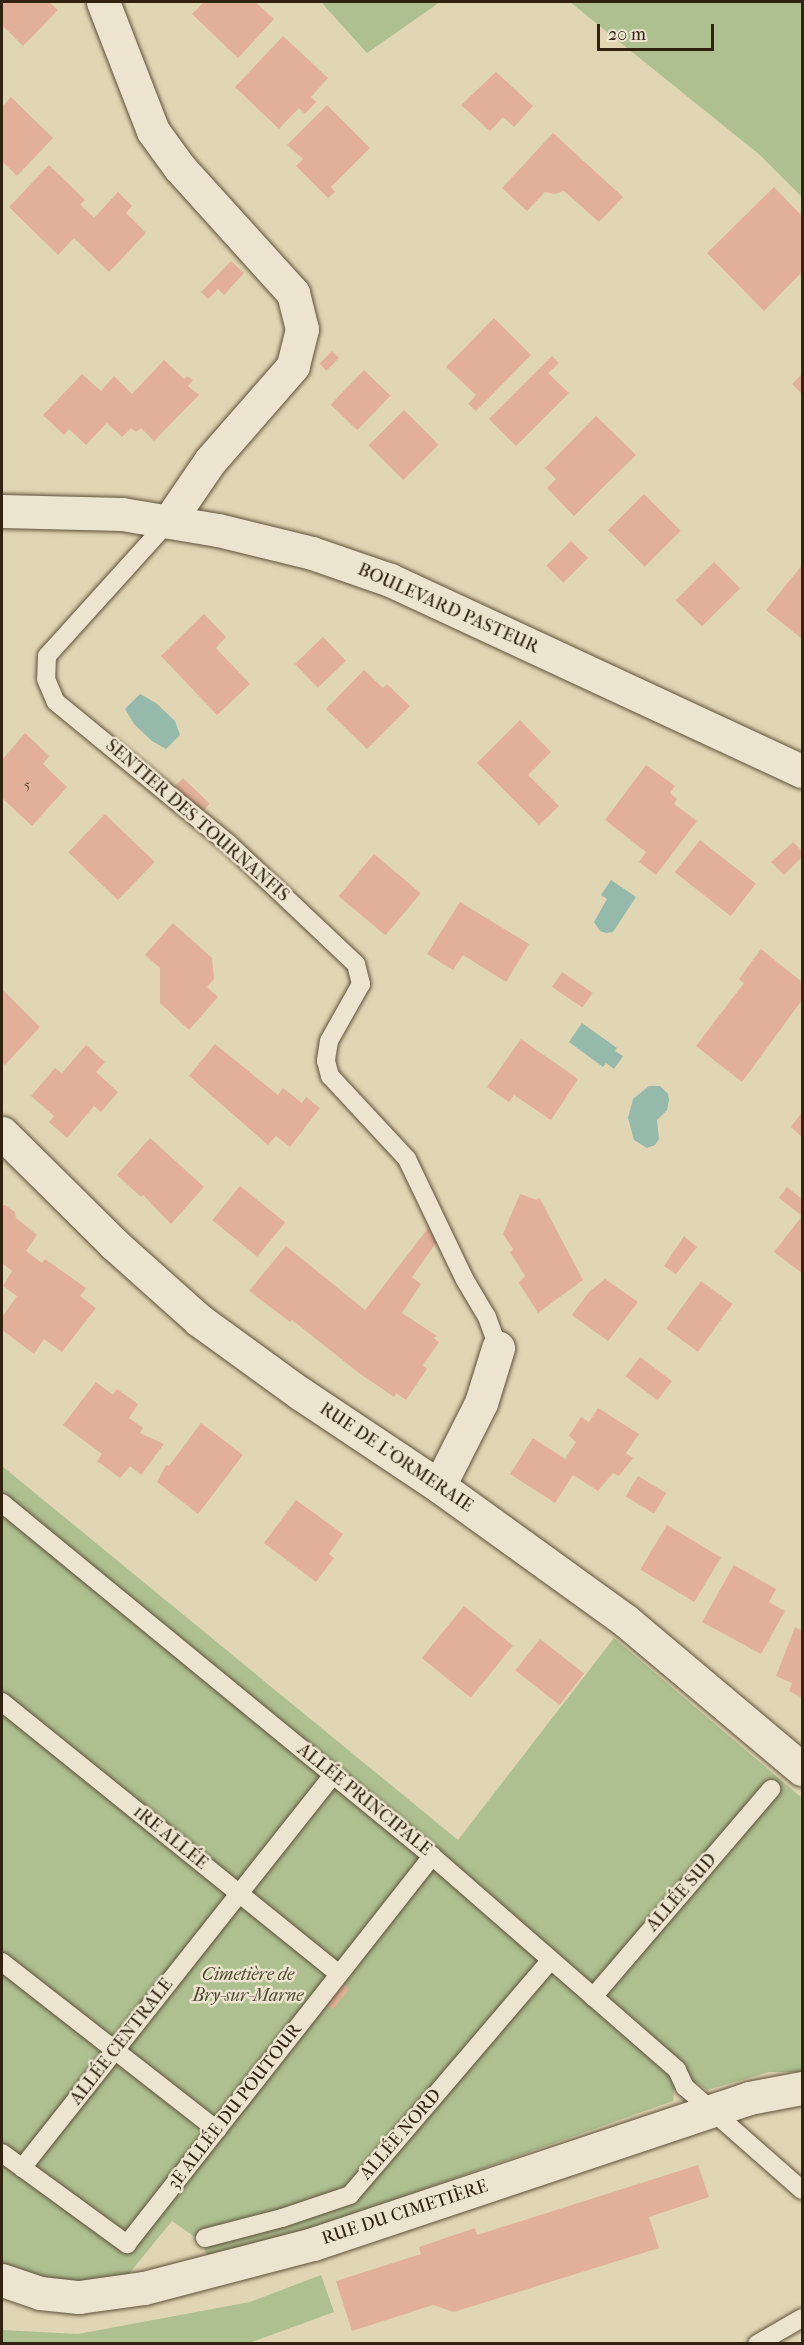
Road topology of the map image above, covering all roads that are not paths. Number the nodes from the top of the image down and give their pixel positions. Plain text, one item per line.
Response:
1 (104, 2) edge
2 (2, 511) edge
3 (169, 521) junction
4 (802, 771) edge
5 (2, 1133) edge
6 (498, 1348) joint
7 (439, 1486) junction
8 (2, 1503) edge
9 (2, 1702) edge
10 (802, 1769) edge
11 (333, 1775) junction
12 (771, 1789) dead end
13 (432, 1856) junction
14 (239, 1894) junction
15 (551, 1960) junction
16 (2, 1962) edge
17 (339, 1974) junction
18 (593, 1997) junction
19 (115, 2050) junction
20 (802, 2088) edge
21 (713, 2110) junction
22 (217, 2130) junction
23 (2, 2152) edge
24 (22, 2168) junction
25 (802, 2190) edge
26 (205, 2238) dead end
27 (2, 2280) edge
28 (802, 2318) edge
29 (758, 2343) edge

1 - 3 street
2 - 3 street, BOULEVARD PASTEUR
3 - 4 street, BOULEVARD PASTEUR
3 - 6 lane, SENTIER DES TOURNANFIS
5 - 7 street, RUE DE L'ORMERAIE
6 - 7 street, SENTIER DES TOURNANFIS
7 - 10 street, RUE DE L'ORMERAIE
8 - 11 lane, ALLÉE PRINCIPALE
9 - 14 lane, 1RE ALLÉE
11 - 13 lane, ALLÉE PRINCIPALE
11 - 14 lane, ALLÉE CENTRALE
12 - 18 lane, ALLÉE SUD
13 - 15 lane, ALLÉE PRINCIPALE
13 - 17 lane, 3E ALLÉE DU POUTOUR
14 - 17 lane, 1RE ALLÉE
14 - 19 lane, ALLÉE CENTRALE
15 - 18 lane, ALLÉE PRINCIPALE
15 - 26 lane, ALLÉE NORD
16 - 19 lane
17 - 22 lane, 3E ALLÉE DU POUTOUR
18 - 21 lane, ALLÉE PRINCIPALE
19 - 22 lane
19 - 24 lane, ALLÉE CENTRALE
20 - 21 street, RUE DU CIMETIÈRE
21 - 25 lane, ALLÉE PRINCIPALE
21 - 27 street, RUE DU CIMETIÈRE
22 - 24 lane, 3E ALLÉE DU POUTOUR
23 - 24 lane
28 - 29 lane

